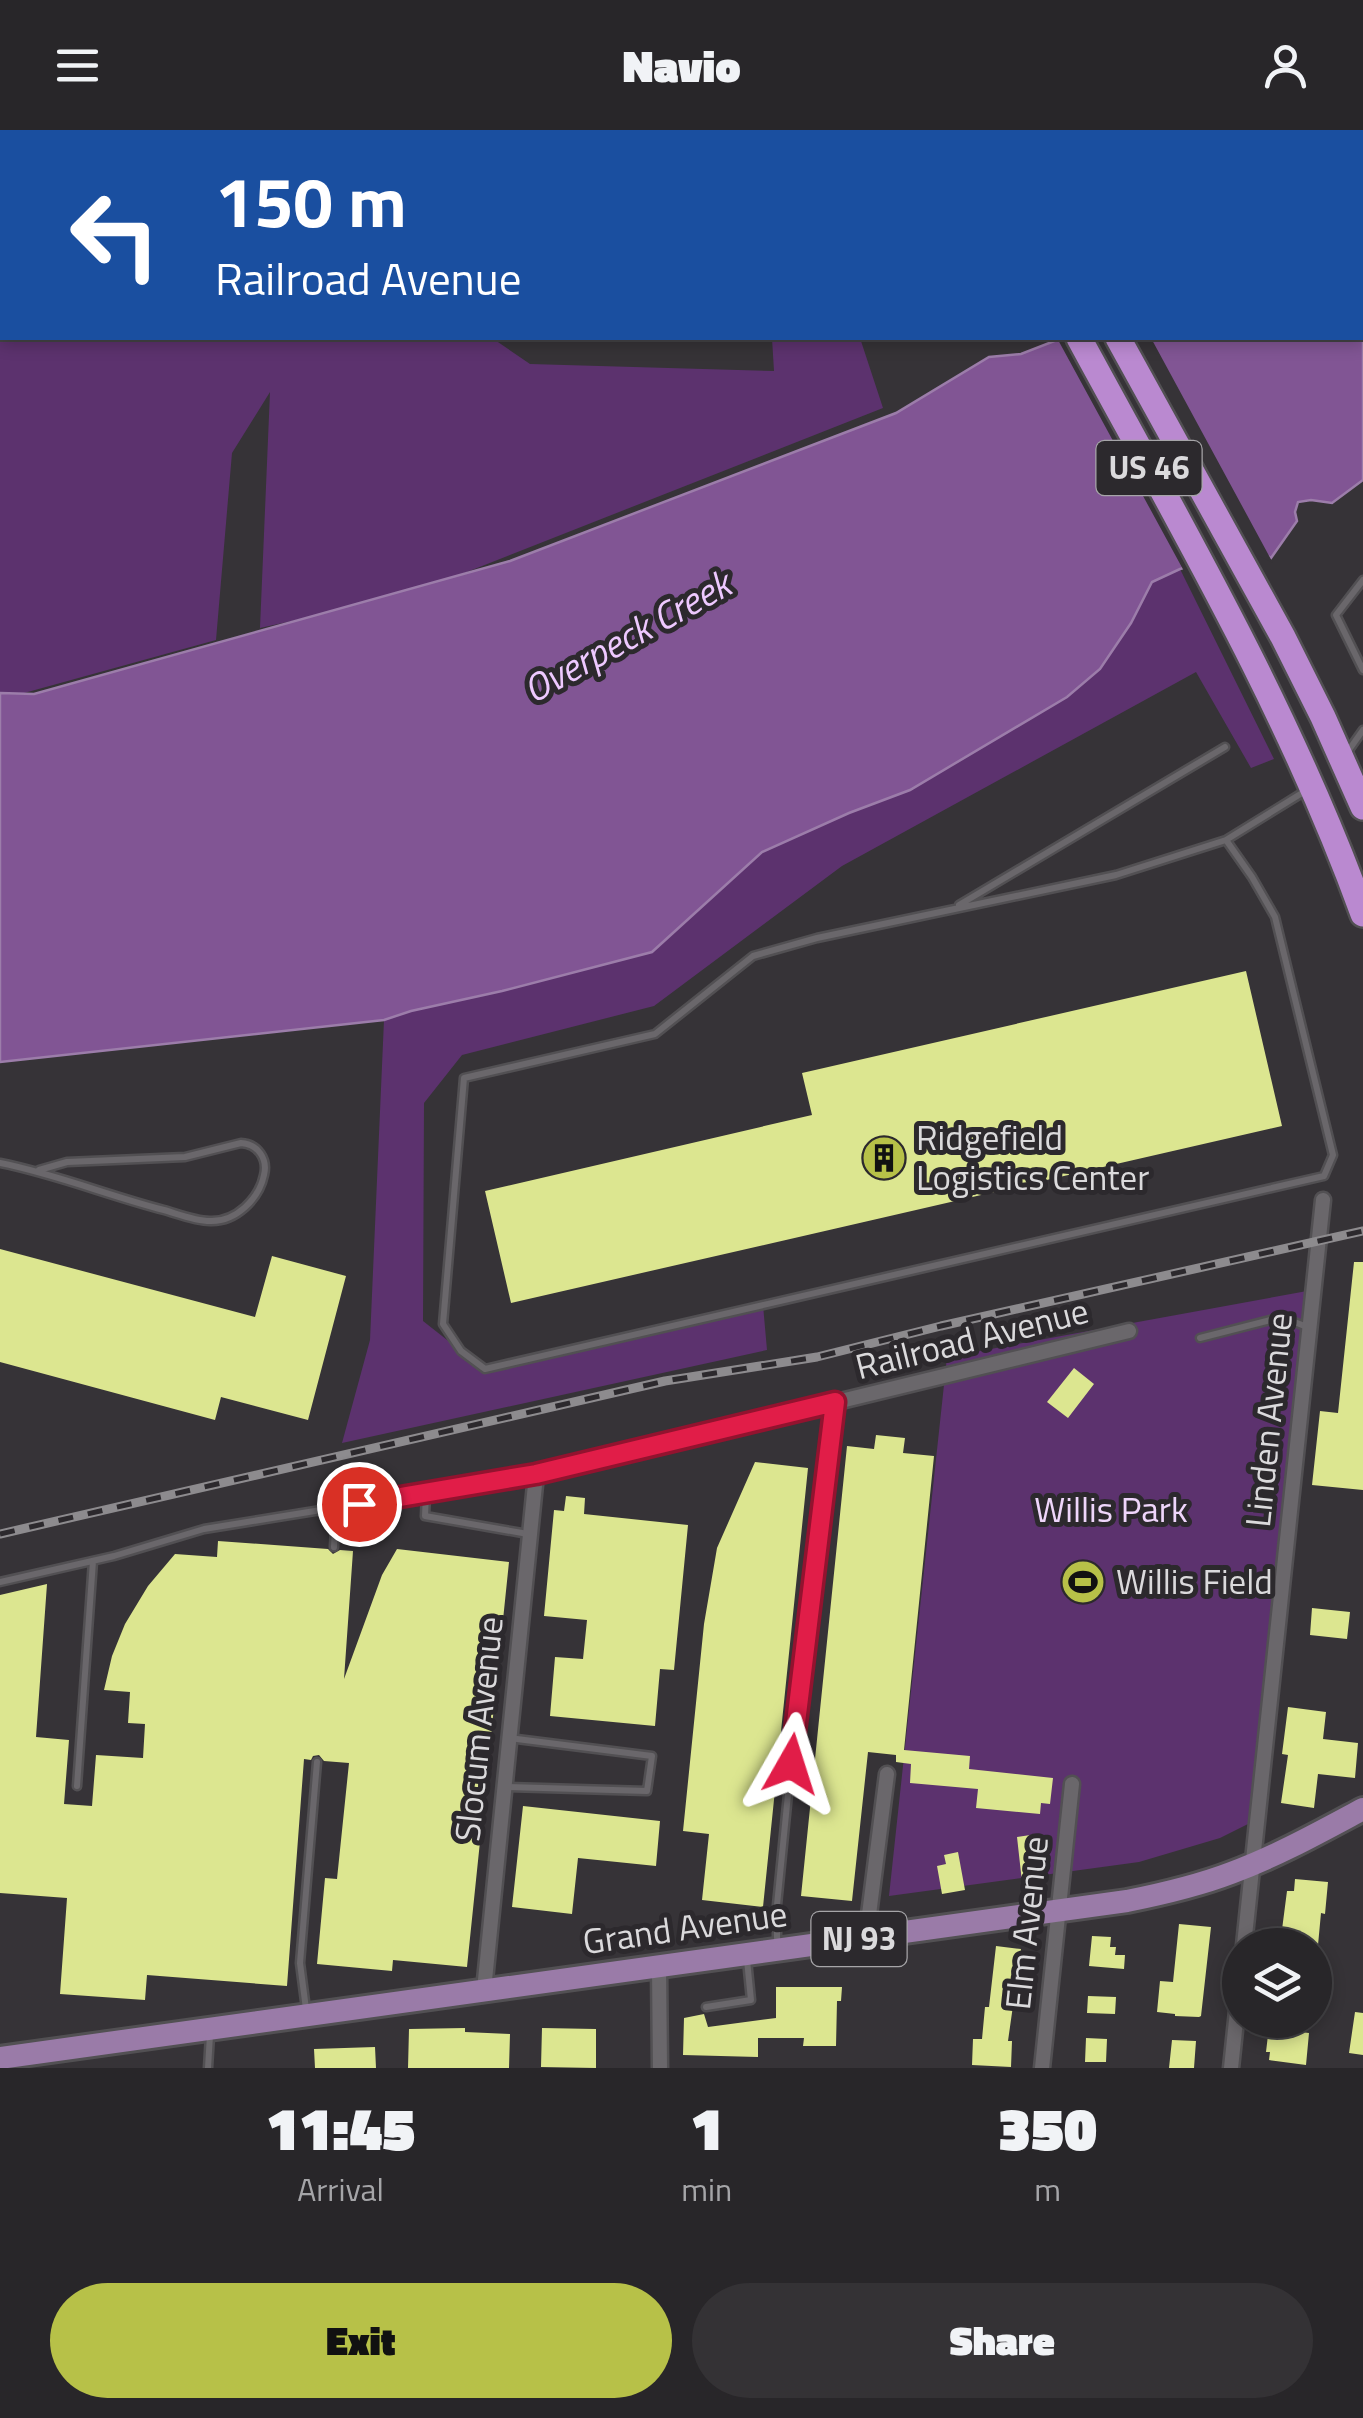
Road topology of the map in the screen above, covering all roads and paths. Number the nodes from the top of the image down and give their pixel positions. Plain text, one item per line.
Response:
1 (1079, 340) edge
2 (1122, 340) edge
3 (1363, 580) edge
4 (1363, 670) edge
5 (1363, 730) edge
6 (1225, 747) dead end
7 (1342, 759) junction
8 (1312, 787) junction
9 (1363, 807) edge
10 (1226, 840) junction
11 (951, 910) junction
12 (1363, 914) edge
13 (0, 1163) edge
14 (39, 1170) junction
15 (1323, 1200) dead end
16 (1308, 1328) junction
17 (1129, 1332) dead end
18 (1200, 1338) dead end
19 (835, 1402) junction
20 (536, 1474) junction
21 (426, 1493) junction
22 (359, 1504) joint
23 (336, 1507) junction
24 (529, 1535) junction
25 (334, 1546) dead end
26 (93, 1560) junction
27 (0, 1582) edge
28 (508, 1738) junction
29 (318, 1762) dead end
30 (887, 1774) dead end
31 (1072, 1784) dead end
32 (77, 1786) dead end
33 (502, 1787) junction
34 (1363, 1809) edge
35 (1252, 1865) junction
36 (1058, 1911) junction
37 (1246, 1928) edge
38 (866, 1938) junction
39 (777, 1950) junction
40 (746, 1954) junction
41 (660, 1968) junction
42 (484, 1990) junction
43 (706, 2007) dead end
44 (306, 2015) junction
45 (211, 2028) junction
46 (1234, 2038) edge
47 (0, 2058) edge
48 (208, 2068) edge
49 (660, 2068) edge
50 (1042, 2068) edge
51 (1231, 2068) edge

1 - 8 highway, US 46
2 - 7 highway, US 46
3 - 4 lane
5 - 7 lane
6 - 11 lane
7 - 9 highway, US 46
8 - 10 lane
8 - 12 highway, US 46
10 - 11 lane
10 - 11 lane
13 - 14 lane
14 - 14 lane
15 - 16 street, Linden Avenue
16 - 18 lane
16 - 35 street, Linden Avenue
17 - 19 street, Railroad Avenue
19 - 20 street, Railroad Avenue
19 - 39 lane
20 - 21 street, Railroad Avenue
20 - 24 street, Slocum Avenue
21 - 22 street, Railroad Avenue
21 - 24 lane
22 - 23 lane
23 - 25 lane
23 - 26 lane
24 - 28 street, Slocum Avenue
26 - 27 lane
26 - 32 lane
28 - 33 street, Slocum Avenue
28 - 33 lane
29 - 44 lane
30 - 38 street
31 - 36 street, Elm Avenue
33 - 42 street, Slocum Avenue
34 - 35 main road, Grand Avenue / NJ 93
35 - 36 main road, Grand Avenue / NJ 93
35 - 37 street, Linden Avenue
36 - 38 main road, Grand Avenue / NJ 93
36 - 50 street, Elm Avenue
38 - 39 main road, Grand Avenue / NJ 93
39 - 40 main road, Grand Avenue / NJ 93
40 - 41 main road, Grand Avenue / NJ 93
40 - 43 lane
41 - 42 main road, Grand Avenue / NJ 93
41 - 49 street
42 - 44 main road, Grand Avenue / NJ 93
44 - 45 main road, Grand Avenue / NJ 93
45 - 47 main road, Grand Avenue / NJ 93
45 - 48 lane
46 - 51 street

